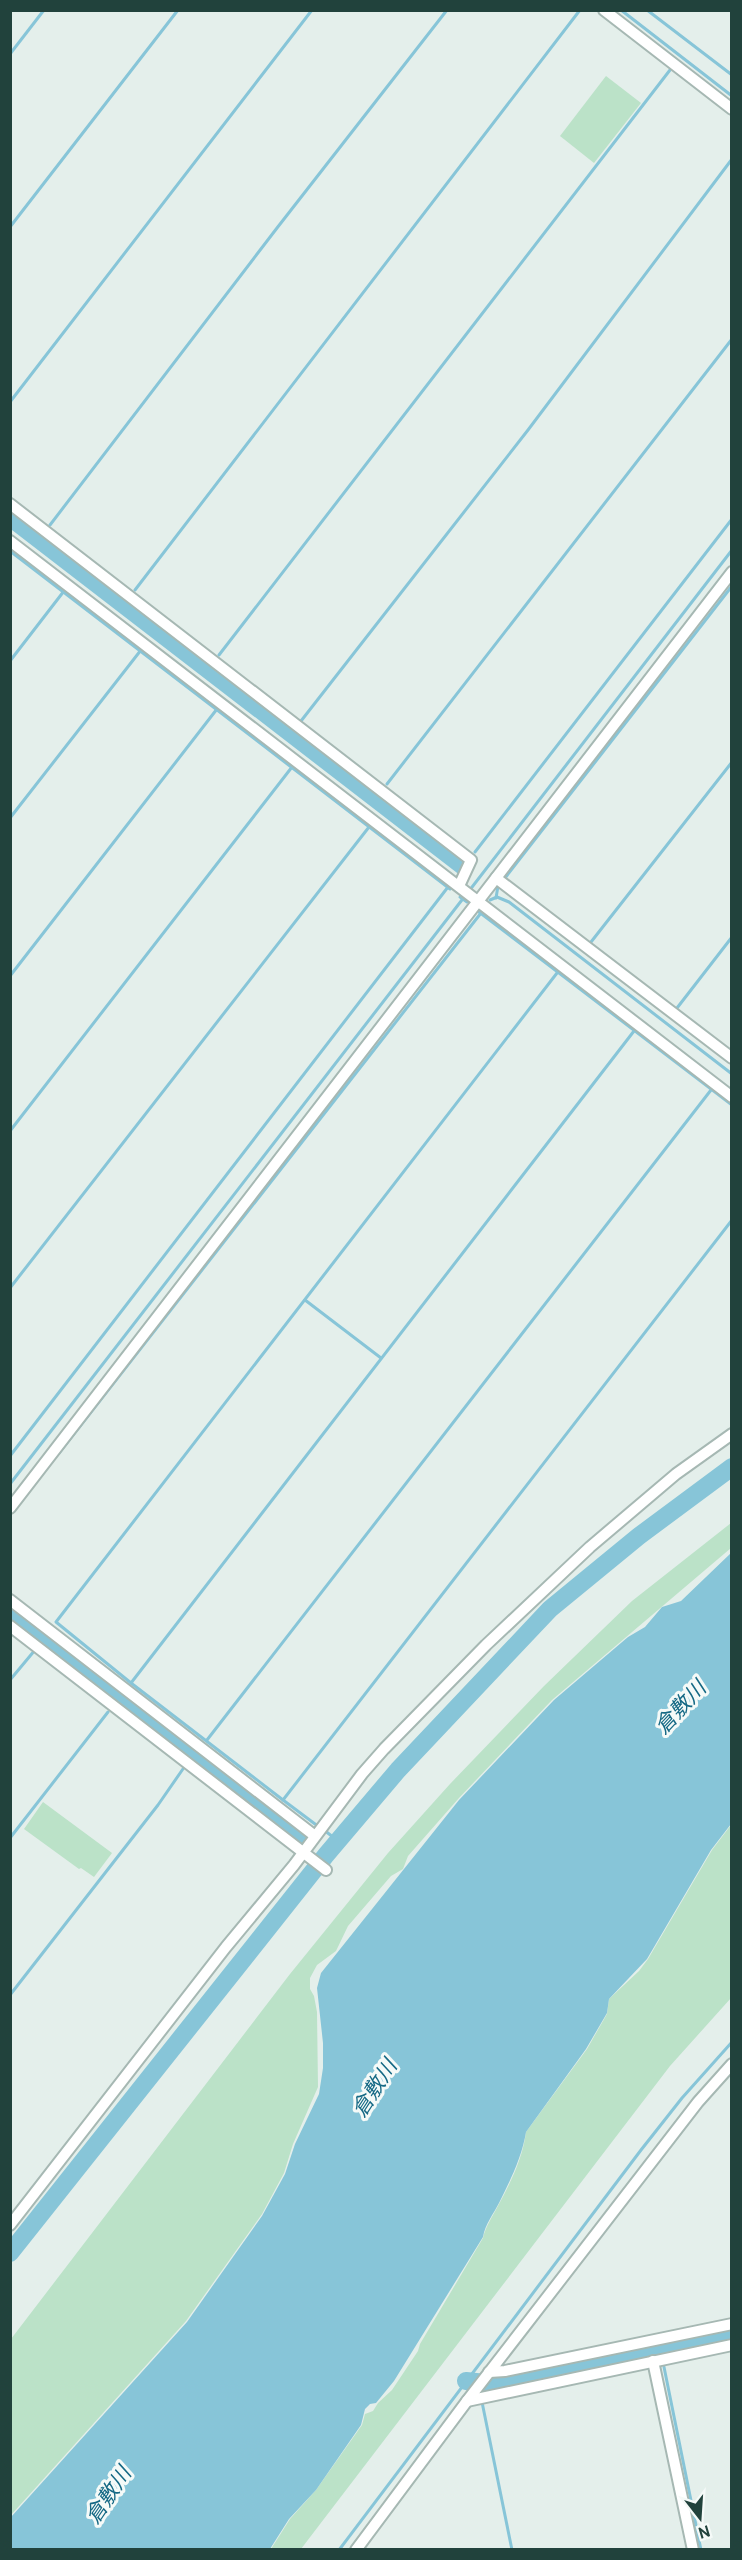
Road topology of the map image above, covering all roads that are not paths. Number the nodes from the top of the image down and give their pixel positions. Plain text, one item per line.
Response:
1 (604, 10) edge
2 (732, 109) edge
3 (10, 504) edge
4 (10, 541) edge
5 (732, 572) edge
6 (496, 878) junction
7 (468, 893) junction
8 (732, 1058) edge
9 (732, 1097) edge
10 (732, 1434) edge
11 (10, 1508) edge
12 (10, 1600) edge
13 (10, 1626) edge
14 (320, 1832) junction
15 (307, 1855) junction
16 (326, 1870) dead end
17 (732, 2064) edge
18 (10, 2225) edge
19 (732, 2324) edge
20 (732, 2345) edge
21 (653, 2352) junction
22 (486, 2375) junction
23 (467, 2401) junction
24 (356, 2550) edge
25 (693, 2550) edge

1 - 2 street
3 - 7 street
4 - 7 street
5 - 6 street
6 - 7 street
6 - 8 street
7 - 9 street
7 - 11 street
10 - 14 street
12 - 14 street
13 - 15 street
14 - 15 street
15 - 16 street
15 - 18 street
17 - 22 street
19 - 21 street
20 - 21 street
21 - 22 street
21 - 23 street
21 - 25 street
22 - 23 street
23 - 24 street

